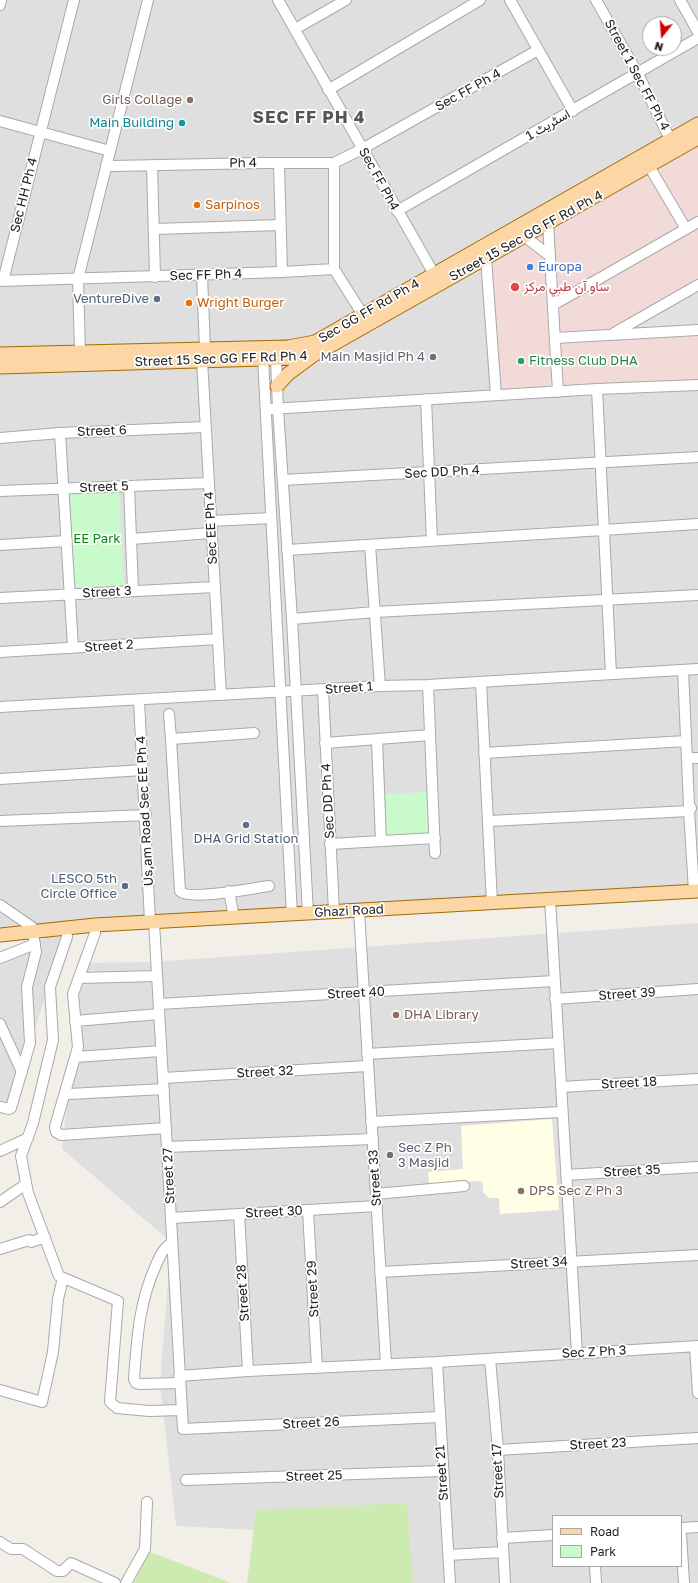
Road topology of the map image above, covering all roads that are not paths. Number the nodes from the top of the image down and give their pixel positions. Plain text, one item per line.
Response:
1 (1, 0) edge
2 (74, 0) edge
3 (148, 0) edge
4 (278, 0) edge
5 (346, 0) edge
6 (480, 0) edge
7 (510, 0) edge
8 (596, 0) edge
9 (680, 0) edge
10 (0, 5) edge
11 (294, 29) junction
12 (698, 32) edge
13 (698, 38) edge
14 (538, 50) junction
15 (638, 74) junction
16 (328, 90) junction
17 (573, 111) junction
18 (0, 121) edge
19 (698, 124) edge
20 (40, 132) junction
21 (698, 138) edge
22 (674, 145) junction
23 (362, 149) junction
24 (110, 152) junction
25 (334, 163) junction
26 (279, 164) junction
27 (106, 165) junction
28 (152, 165) junction
29 (649, 166) junction
30 (397, 211) junction
31 (698, 222) edge
32 (548, 223) junction
33 (280, 225) junction
34 (154, 229) junction
35 (686, 229) junction
36 (519, 234) junction
37 (550, 256) junction
38 (486, 258) junction
39 (334, 269) junction
40 (282, 272) junction
41 (434, 274) junction
42 (202, 275) junction
43 (155, 277) junction
44 (78, 279) junction
45 (1, 281) edge
46 (698, 285) edge
47 (552, 305) junction
48 (363, 315) junction
49 (698, 330) edge
50 (614, 333) junction
51 (555, 338) junction
52 (80, 352) junction
53 (0, 354) edge
54 (204, 354) junction
55 (314, 355) junction
56 (270, 358) junction
57 (0, 367) edge
58 (698, 385) edge
59 (277, 386) junction
60 (597, 389) junction
61 (558, 392) junction
62 (496, 395) junction
63 (426, 400) junction
64 (278, 409) junction
65 (265, 410) junction
66 (205, 426) junction
67 (60, 433) junction
68 (0, 438) edge
69 (698, 457) edge
70 (602, 462) junction
71 (429, 472) junction
72 (283, 480) junction
73 (208, 483) junction
74 (129, 486) junction
75 (64, 488) junction
76 (0, 491) edge
77 (271, 518) junction
78 (211, 521) junction
79 (698, 524) edge
80 (605, 530) junction
81 (211, 533) junction
82 (131, 539) junction
83 (67, 541) junction
84 (432, 541) junction
85 (0, 545) edge
86 (370, 545) junction
87 (287, 550) junction
88 (215, 587) junction
89 (133, 590) junction
90 (70, 594) junction
91 (698, 594) edge
92 (0, 598) edge
93 (608, 601) junction
94 (375, 612) junction
95 (292, 619) junction
96 (218, 639) junction
97 (73, 648) junction
98 (0, 652) edge
99 (698, 669) edge
100 (683, 670) junction
101 (611, 674) junction
102 (481, 682) junction
103 (428, 685) junction
104 (380, 686) junction
105 (323, 690) junction
106 (296, 691) junction
107 (281, 692) junction
108 (221, 695) junction
109 (139, 700) junction
110 (0, 708) edge
111 (169, 714) dead end
112 (254, 733) dead end
113 (430, 735) junction
114 (171, 739) junction
115 (377, 739) junction
116 (686, 740) junction
117 (325, 743) junction
118 (484, 753) junction
119 (687, 758) junction
120 (698, 758) edge
121 (143, 770) junction
122 (693, 776) edge
123 (0, 778) edge
124 (692, 809) edge
125 (146, 815) junction
126 (0, 821) edge
127 (489, 821) junction
128 (435, 838) junction
129 (381, 841) junction
130 (330, 844) junction
131 (435, 853) dead end
132 (269, 886) dead end
133 (696, 891) edge
134 (229, 892) junction
135 (550, 899) junction
136 (492, 903) junction
137 (0, 905) edge
138 (359, 910) junction
139 (334, 911) junction
140 (308, 913) junction
141 (292, 915) junction
142 (234, 918) junction
143 (152, 922) junction
144 (95, 925) junction
145 (66, 927) junction
146 (0, 935) edge
147 (34, 937) junction
148 (0, 958) edge
149 (157, 976) junction
150 (80, 978) junction
151 (554, 981) junction
152 (698, 989) edge
153 (365, 992) junction
154 (555, 999) junction
155 (159, 1009) junction
156 (75, 1021) junction
157 (0, 1024) edge
158 (558, 1043) junction
159 (161, 1051) junction
160 (367, 1054) junction
161 (76, 1057) junction
162 (367, 1066) junction
163 (22, 1072) junction
164 (163, 1078) junction
165 (698, 1079) edge
166 (561, 1087) junction
167 (164, 1090) junction
168 (66, 1093) junction
169 (0, 1107) edge
170 (561, 1112) junction
171 (371, 1122) junction
172 (166, 1128) junction
173 (28, 1138) junction
174 (372, 1138) junction
175 (167, 1147) junction
176 (0, 1151) edge
177 (698, 1167) edge
178 (566, 1175) junction
179 (26, 1184) junction
180 (464, 1186) dead end
181 (376, 1194) junction
182 (0, 1202) edge
183 (377, 1206) junction
184 (308, 1211) junction
185 (239, 1214) junction
186 (171, 1218) junction
187 (45, 1237) junction
188 (172, 1243) junction
189 (0, 1249) edge
190 (698, 1254) edge
191 (570, 1261) junction
192 (380, 1272) junction
193 (63, 1278) junction
194 (696, 1346) edge
195 (576, 1352) junction
196 (490, 1359) junction
197 (436, 1362) junction
198 (386, 1364) junction
199 (317, 1368) junction
200 (248, 1371) junction
201 (180, 1380) junction
202 (0, 1390) edge
203 (698, 1393) edge
204 (181, 1410) junction
205 (439, 1417) junction
206 (183, 1429) joint
207 (698, 1438) edge
208 (498, 1450) junction
209 (442, 1471) junction
210 (186, 1480) dead end
211 (147, 1502) dead end
212 (698, 1527) edge
213 (682, 1528) edge
214 (552, 1535) edge
215 (502, 1538) junction
216 (0, 1542) edge
217 (682, 1550) edge
218 (503, 1552) junction
219 (448, 1555) junction
220 (595, 1567) edge
221 (115, 1583) edge
222 (126, 1583) edge
223 (450, 1583) edge
224 (505, 1583) edge
225 (596, 1583) edge
226 (684, 1583) edge

1 - 10 street
2 - 20 street, Sec HH Ph 4
3 - 24 street
4 - 11 street, Sec FF Ph4
5 - 11 street
6 - 16 street
7 - 14 street
8 - 15 street, Street 1 Sec FF Ph 4
9 - 12 street
11 - 16 street, Sec FF Ph4
13 - 15 street, اسٹریٹ 1
14 - 17 street
14 - 23 street, Sec FF Ph 4
15 - 17 street, اسٹریٹ 1
15 - 22 street, Street 1 Sec FF Ph 4
16 - 23 street, Sec FF Ph4
17 - 30 street, اسٹریٹ 1
18 - 20 street
19 - 22 main road, Sec GG FF Rd Ph 4
20 - 24 street
20 - 45 street, Sec HH Ph 4
21 - 22 main road, Street 15 Sec GG FF Rd Ph 4
22 - 29 main road, Street 15 Sec GG FF Rd Ph 4
22 - 36 main road, Sec GG FF Rd Ph 4
23 - 25 street, Sec FF Ph 4
23 - 30 street, Sec FF Ph4
24 - 27 street
25 - 26 street, Ph 4
25 - 39 street
26 - 28 street, Ph 4
26 - 33 street
27 - 28 street, Ph 4
27 - 44 street
28 - 34 street
29 - 32 main road, Street 15 Sec GG FF Rd Ph 4
29 - 35 street
30 - 41 street, Sec FF Ph4
31 - 35 street
32 - 36 main road, Street 15 Sec GG FF Rd Ph 4
32 - 37 street
33 - 34 street
33 - 40 street
34 - 43 street
35 - 47 street
36 - 37 street
36 - 38 main road, Street 15 Sec GG FF Rd Ph 4
36 - 41 main road, Sec GG FF Rd Ph 4
37 - 47 street
38 - 55 main road, Street 15 Sec GG FF Rd Ph 4
38 - 62 street
39 - 40 street, Sec FF Ph 4
39 - 48 street
40 - 42 street, Sec FF Ph 4
41 - 48 main road, Sec GG FF Rd Ph 4
42 - 43 street, Sec FF Ph 4
42 - 54 street, Sec EE Ph 4
43 - 44 street, Sec FF Ph 4
44 - 45 street, Sec FF Ph 4
44 - 52 street
46 - 50 street
47 - 51 street
48 - 54 main road, Sec GG FF Rd Ph 4
49 - 50 street
50 - 51 street
51 - 61 street
52 - 53 main road, Sec GG FF Rd Ph 4
52 - 54 main road, Sec GG FF Rd Ph 4
54 - 56 main road, Street 15 Sec GG FF Rd Ph 4
54 - 57 main road, Street 15 Sec GG FF Rd Ph 4
54 - 66 street, Sec EE Ph 4
55 - 56 main road, Street 15 Sec GG FF Rd Ph 4
55 - 59 main road
56 - 59 street
56 - 65 street
58 - 60 street
59 - 64 street
60 - 61 street
60 - 70 street
61 - 62 street
62 - 63 street
63 - 64 street
63 - 71 street
64 - 65 street
64 - 72 street
65 - 77 street
66 - 67 street, Street 6
66 - 73 street, Sec EE Ph 4
67 - 68 street, Street 6
67 - 75 street
69 - 70 street, Sec DD Ph 4
70 - 71 street, Sec DD Ph 4
70 - 80 street
71 - 72 street, Sec DD Ph 4
71 - 84 street
72 - 87 street
73 - 74 street, Street 5
73 - 78 street, Sec EE Ph 4
74 - 75 street, Street 5
74 - 82 street
75 - 76 street, Street 5
75 - 83 street
77 - 78 street
77 - 107 street
78 - 81 street, Sec EE Ph 4
79 - 80 street
80 - 84 street
80 - 93 street
81 - 82 street
81 - 88 street, Sec EE Ph 4
82 - 89 street
83 - 85 street
83 - 90 street
84 - 86 street
86 - 87 street
86 - 94 street
87 - 95 street
88 - 89 street, Street 3
88 - 96 street, Sec EE Ph 4
89 - 90 street, Street 3
90 - 92 street, Street 3
90 - 97 street
91 - 93 street
93 - 94 street
93 - 101 street
94 - 95 street
94 - 104 street
95 - 106 street
96 - 97 street, Street 2
96 - 108 street, Sec EE Ph 4
97 - 98 street, Street 2
99 - 100 street, Street 1
100 - 101 street, Street 1
100 - 116 street
101 - 102 street, Street 1
102 - 103 street, Street 1
102 - 118 street
103 - 104 street, Street 1
103 - 113 street
104 - 105 street, Street 1
105 - 106 street, Street 1
105 - 117 street, Sec DD Ph 4
106 - 107 street, Street 1
106 - 140 street
107 - 108 street, Street 1
107 - 141 street
108 - 109 street, Street 1
109 - 110 street, Street 1
109 - 121 street, Us,am Road Sec EE Ph 4
111 - 114 street
112 - 114 street
113 - 115 street
113 - 128 street
114 - 134 street
115 - 117 street
115 - 129 street
116 - 118 street
116 - 119 street
117 - 130 street, Sec DD Ph 4
118 - 127 street
119 - 120 street
119 - 122 street
121 - 123 street
121 - 125 street, Us,am Road Sec EE Ph 4
122 - 124 street
124 - 127 street
124 - 133 street
125 - 126 street
125 - 143 street, Us,am Road Sec EE Ph 4
127 - 136 street
128 - 129 street
128 - 131 street
129 - 130 street
130 - 139 street, Sec DD Ph 4
132 - 134 street
133 - 135 main road, Ghazi Road
134 - 142 street
135 - 136 main road, Ghazi Road
135 - 151 street
136 - 138 main road, Ghazi Road
137 - 147 street
138 - 139 main road, Ghazi Road
138 - 153 street, Street 33
139 - 140 main road, Ghazi Road
140 - 141 main road, Ghazi Road
141 - 142 main road, Ghazi Road
142 - 143 main road, Ghazi Road
143 - 144 main road, Ghazi Road
143 - 149 street, Street 27
144 - 145 main road, Ghazi Road
144 - 150 street
145 - 147 main road, Ghazi Road
145 - 173 street
146 - 147 main road, Ghazi Road
147 - 148 street
147 - 163 street
149 - 150 street
149 - 155 street, Street 27
150 - 156 street
151 - 153 street, Street 40
151 - 154 street
152 - 154 street, Street 39
153 - 155 street, Street 40
153 - 160 street, Street 33
154 - 158 street
155 - 156 street, Street 40
155 - 159 street, Street 27
156 - 161 street
157 - 163 street
158 - 160 street
158 - 166 street
159 - 161 street
159 - 164 street, Street 27
160 - 162 street, Street 33
161 - 168 street
162 - 164 street, Street 32
162 - 171 street, Street 33
163 - 169 street
164 - 167 street, Street 27
165 - 166 street, Street 18
166 - 170 street
167 - 168 street
167 - 172 street, Street 27
168 - 172 street
170 - 171 street
170 - 178 street
171 - 174 street, Street 33
172 - 175 street, Street 27
173 - 176 street
173 - 179 street
174 - 175 street
174 - 181 street, Street 33
175 - 186 street, Street 27
177 - 178 street, Street 35
178 - 191 street
179 - 182 street
179 - 187 street
180 - 181 street
181 - 183 street, Street 33
183 - 184 street, Street 30
183 - 192 street, Street 33
184 - 185 street, Street 30
184 - 199 street, Street 29
185 - 186 street, Street 30
185 - 200 street, Street 28
186 - 188 street, Street 27
187 - 189 street
187 - 193 street
188 - 201 street, Street 27
188 - 201 street, Sec Z Ph 3
190 - 191 street, Street 34
191 - 192 street, Street 34
191 - 195 street
192 - 198 street, Street 33
193 - 202 street
193 - 204 street
194 - 195 street, Sec Z Ph 3
194 - 203 street
195 - 196 street, Sec Z Ph 3
196 - 197 street, Sec Z Ph 3
196 - 208 street, Street 17
197 - 198 street, Sec Z Ph 3
197 - 205 street, Street 21
198 - 199 street, Sec Z Ph 3
199 - 200 street, Sec Z Ph 3
200 - 201 street, Sec Z Ph 3
201 - 204 street, Street 27
204 - 206 street, Street 27
205 - 206 street, Street 26
205 - 209 street, Street 21
207 - 208 street, Street 23
208 - 215 street, Street 17
209 - 210 street, Street 25
209 - 219 street, Street 21
211 - 222 street
212 - 213 street
214 - 215 street
215 - 218 street, Street 17
216 - 221 street
217 - 226 street
218 - 219 street
218 - 224 street, Street 17
219 - 223 street, Street 21
220 - 225 street

